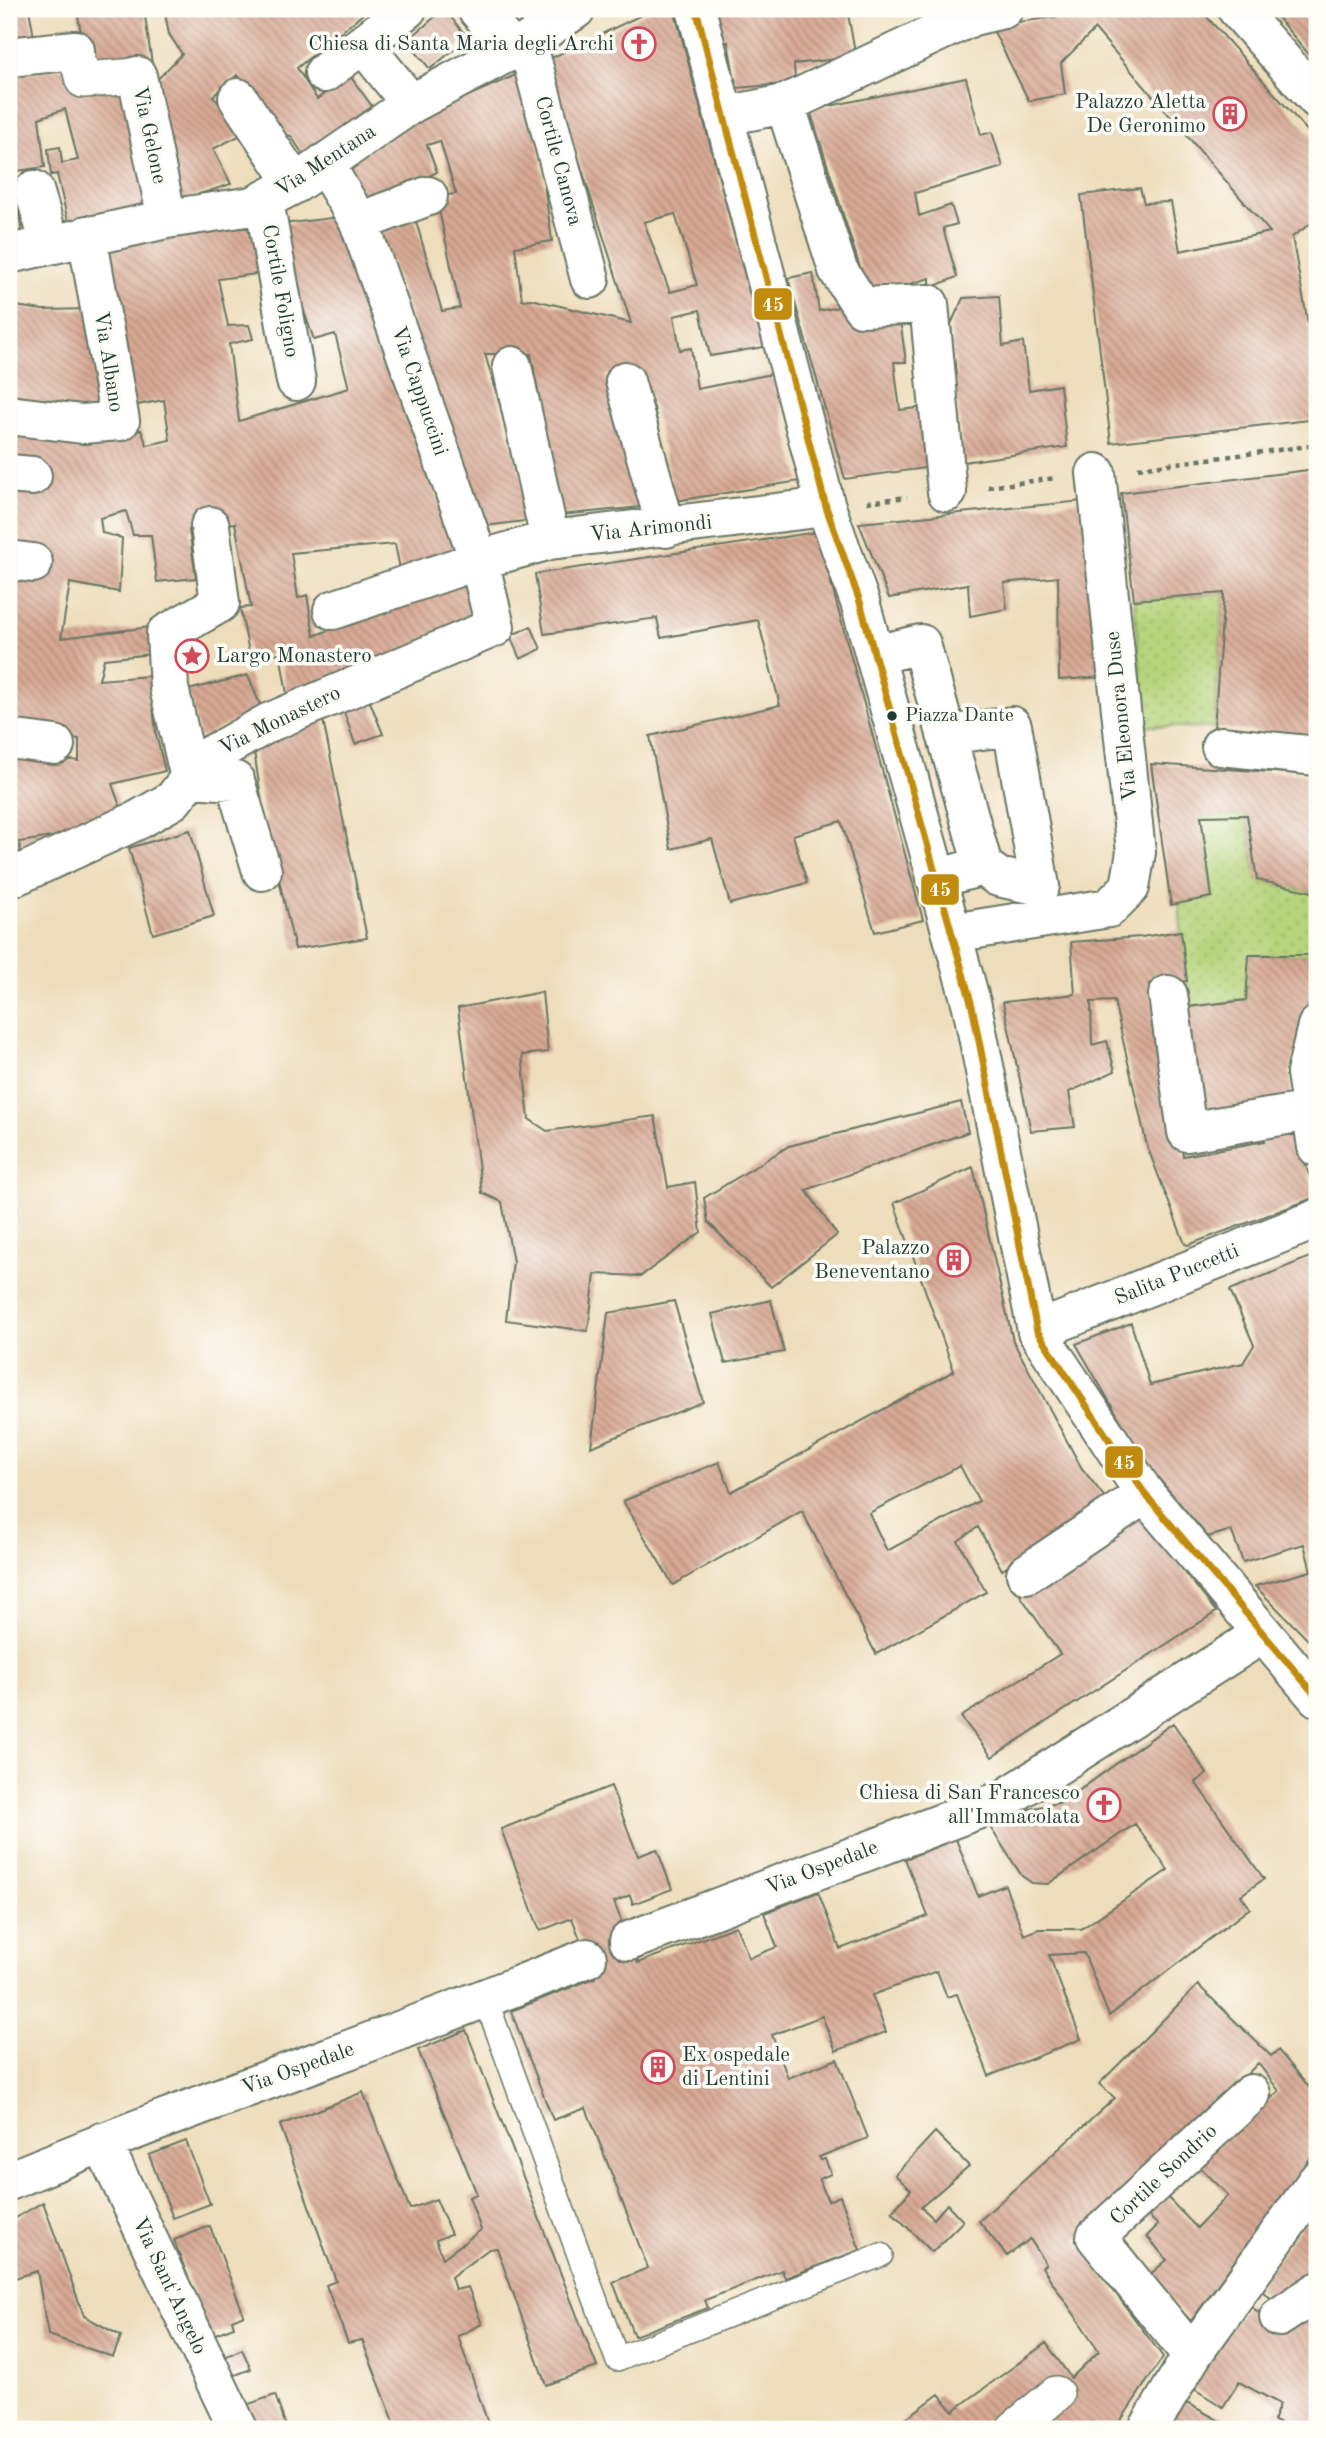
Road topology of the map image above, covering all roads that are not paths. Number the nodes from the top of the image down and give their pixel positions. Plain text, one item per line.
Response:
1 (407, 9) edge
2 (477, 9) edge
3 (576, 9) edge
4 (696, 9) edge
5 (1003, 9) edge
6 (1237, 9) edge
7 (363, 44) junction
8 (520, 46) junction
9 (75, 50) joint
10 (9, 57) edge
11 (324, 73) dead end
12 (137, 76) joint
13 (238, 98) dead end
14 (1317, 99) edge
15 (411, 104) junction
16 (785, 104) junction
17 (724, 116) junction
18 (294, 183) junction
19 (34, 190) dead end
20 (428, 196) dead end
21 (167, 219) junction
22 (359, 222) junction
23 (87, 236) junction
24 (50, 244) junction
25 (9, 254) edge
26 (590, 279) dead end
27 (512, 366) dead end
28 (625, 380) dead end
29 (296, 381) dead end
30 (9, 415) edge
31 (1096, 473) dead end
32 (947, 492) dead end
33 (826, 508) junction
34 (210, 526) dead end
35 (666, 528) junction
36 (539, 542) junction
37 (479, 560) junction
38 (333, 610) dead end
39 (495, 627) junction
40 (875, 655) junction
41 (946, 735) junction
42 (9, 739) edge
43 (55, 745) dead end
44 (1221, 746) dead end
45 (1317, 756) edge
46 (190, 778) junction
47 (983, 866) junction
48 (262, 871) dead end
49 (9, 879) edge
50 (936, 879) junction
51 (952, 933) junction
52 (1168, 995) dead end
53 (1317, 1026) edge
54 (1313, 1129) edge
55 (1317, 1219) edge
56 (1037, 1331) junction
57 (1145, 1494) junction
58 (1026, 1574) dead end
59 (1262, 1634) junction
60 (1315, 1692) edge
61 (629, 1941) dead end
62 (587, 1958) dead end
63 (486, 2000) junction
64 (1251, 2094) dead end
65 (102, 2142) junction
66 (9, 2181) edge
67 (1317, 2181) edge
68 (881, 2255) dead end
69 (1192, 2355) junction
70 (1056, 2394) dead end
71 (238, 2429) edge
72 (1014, 2429) edge
73 (1147, 2429) edge

1 - 7 street
2 - 8 street
3 - 8 street, Via Mentana
4 - 17 street
5 - 16 street
6 - 14 street
7 - 11 street
7 - 15 street
8 - 15 street, Via Mentana
8 - 26 street, Cortile Canova
9 - 10 street, Via Gelone
9 - 12 street, Via Gelone
12 - 21 street, Via Gelone
13 - 18 street, Via Cappuccini
15 - 18 street, Via Mentana
16 - 17 street
16 - 32 street
17 - 33 street
18 - 21 street, Via Mentana
18 - 22 street, Via Cappuccini
18 - 29 street, Cortile Foligno
19 - 24 street
20 - 22 street
21 - 23 street, Via Mentana
22 - 37 street, Via Cappuccini
23 - 24 street, Via Mentana
23 - 30 street, Via Albano
24 - 25 street, Via Mentana
27 - 36 street
28 - 35 street
31 - 51 street, Via Eleonora Duse
33 - 35 street, Via Arimondi
33 - 40 street
34 - 46 street
35 - 36 street, Via Arimondi
36 - 37 street, Via Arimondi
36 - 39 street
37 - 38 street, Via Arimondi
37 - 39 street, Via Cappuccini
39 - 46 street, Via Monastero
40 - 41 street
40 - 50 street
41 - 47 street
41 - 47 street
42 - 43 street
44 - 45 street
46 - 48 street
46 - 49 street, Via Monastero
47 - 50 street
50 - 51 street
51 - 56 street
52 - 54 street
53 - 54 street
55 - 56 street, Salita Puccetti
56 - 57 street
57 - 58 street
57 - 59 street
59 - 60 street
59 - 61 street, Via Ospedale
62 - 63 street, Via Ospedale
63 - 65 street, Via Ospedale
63 - 68 lane
64 - 69 street, Cortile Sondrio
65 - 66 street, Via Ospedale
65 - 71 street, Via Sant'Angelo
67 - 69 street
69 - 73 street
70 - 72 street

